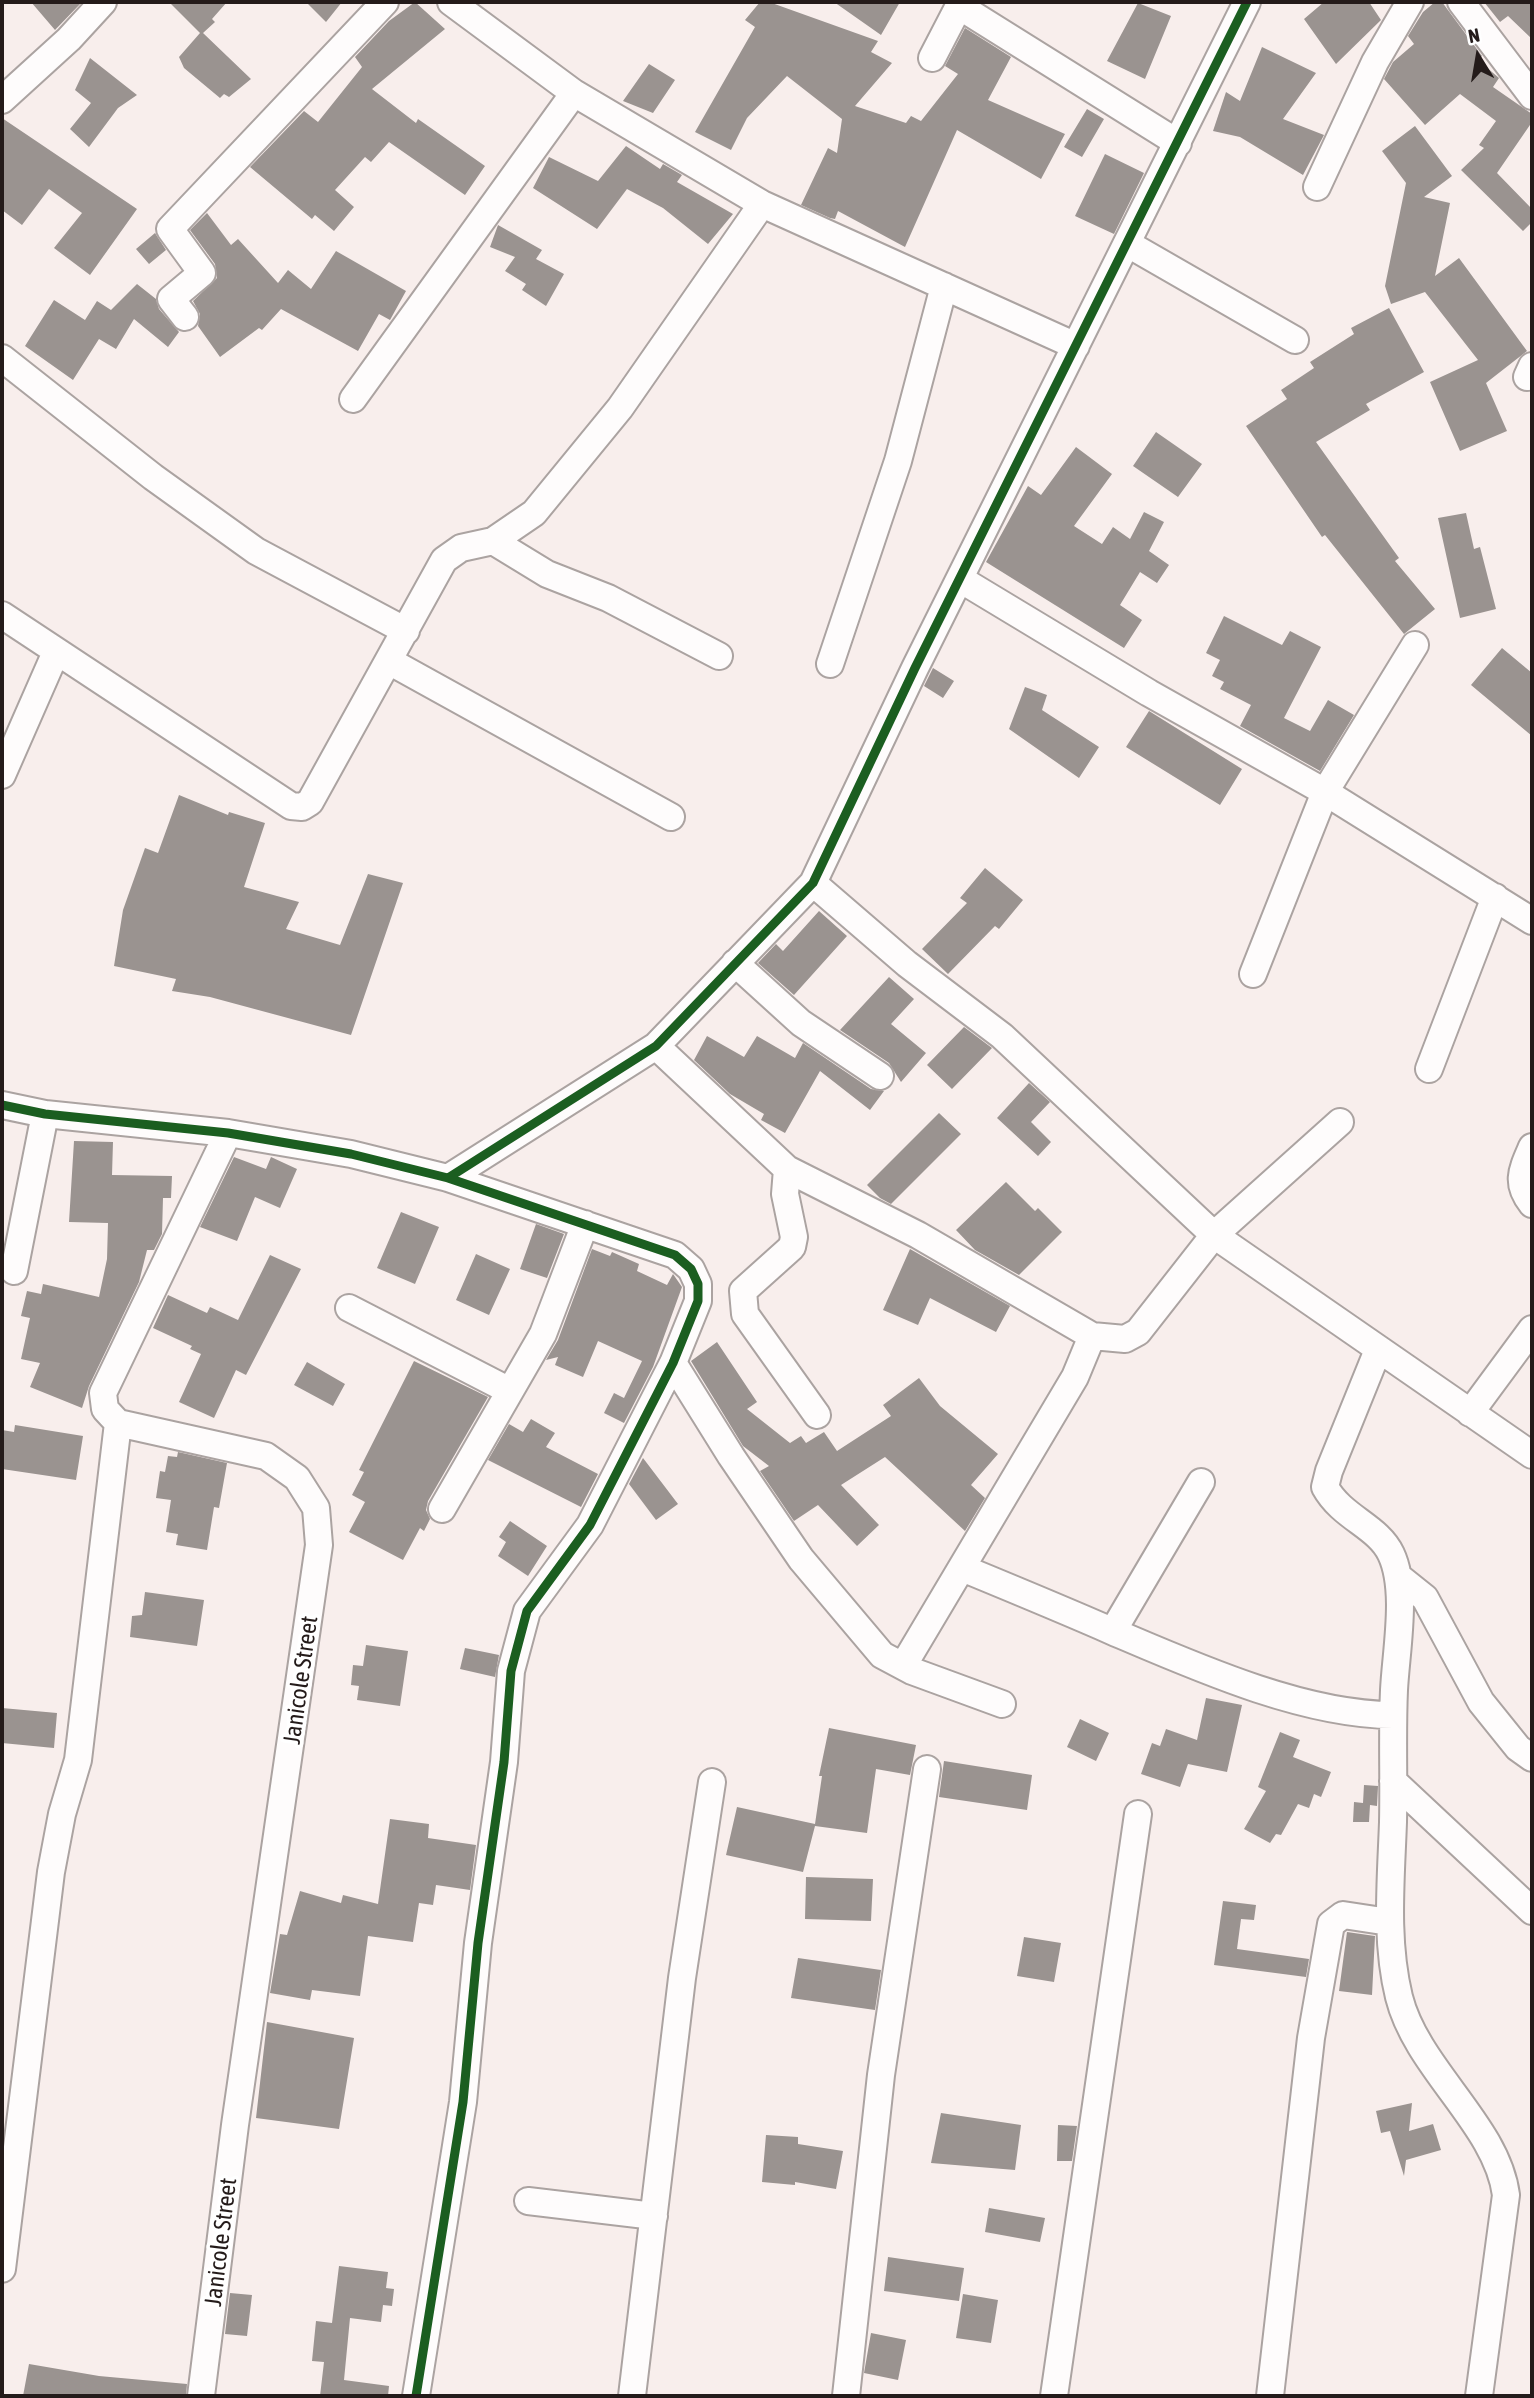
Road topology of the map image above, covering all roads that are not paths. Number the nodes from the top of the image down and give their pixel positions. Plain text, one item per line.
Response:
1 (103, 2) edge
2 (385, 2) edge
3 (1247, 2) edge
4 (1410, 2) edge
5 (1461, 2) edge
6 (457, 4) edge
7 (960, 4) edge
8 (932, 58) dead end
9 (574, 93) junction
10 (1532, 96) edge
11 (2, 100) edge
12 (1178, 143) junction
13 (1317, 187) dead end
14 (762, 204) junction
15 (1128, 244) junction
16 (944, 286) junction
17 (185, 317) dead end
18 (1295, 340) dead end
19 (1076, 346) junction
20 (2, 358) edge
21 (353, 399) dead end
22 (493, 541) junction
23 (960, 579) junction
24 (2, 615) edge
25 (406, 631) junction
26 (1415, 645) dead end
27 (56, 652) junction
28 (719, 656) dead end
29 (389, 661) junction
30 (830, 664) dead end
31 (2, 775) edge
32 (1325, 792) junction
33 (671, 817) dead end
34 (813, 883) junction
35 (1494, 897) junction
36 (1532, 921) edge
37 (735, 963) junction
38 (1253, 974) dead end
39 (656, 1046) junction
40 (1429, 1069) dead end
41 (880, 1076) dead end
42 (2, 1105) edge
43 (45, 1114) junction
44 (1340, 1122) dead end
45 (228, 1133) junction
46 (1532, 1147) edge
47 (787, 1168) junction
48 (448, 1178) junction
49 (1532, 1204) edge
50 (584, 1224) junction
51 (1214, 1235) junction
52 (14, 1271) dead end
53 (349, 1308) dead end
54 (1532, 1329) edge
55 (1092, 1336) junction
56 (1378, 1350) junction
57 (673, 1363) junction
58 (510, 1391) junction
59 (1470, 1413) junction
60 (817, 1415) dead end
61 (118, 1423) junction
62 (1532, 1455) edge
63 (1201, 1482) dead end
64 (443, 1509) dead end
65 (962, 1568) junction
66 (1400, 1578) junction
67 (1113, 1631) junction
68 (903, 1666) junction
69 (1002, 1704) dead end
70 (1393, 1715) junction
71 (1532, 1758) edge
72 (927, 1769) dead end
73 (1393, 1781) junction
74 (712, 1782) dead end
75 (1138, 1814) dead end
76 (1532, 1911) edge
77 (1389, 1922) junction
78 (528, 2202) dead end
79 (654, 2216) junction
80 (2, 2269) edge
81 (201, 2396) edge
82 (416, 2396) edge
83 (632, 2396) edge
84 (846, 2396) edge
85 (1054, 2396) edge
86 (1270, 2396) edge
87 (1479, 2396) edge

1 - 11 street
2 - 17 street
3 - 12 street
4 - 13 street
5 - 10 street
6 - 9 street
7 - 8 street
7 - 12 street
9 - 14 street
9 - 21 street
12 - 15 street
14 - 16 street
14 - 22 street
15 - 18 street
15 - 19 street
16 - 19 street
16 - 30 street
19 - 23 street
20 - 25 street
22 - 25 street
22 - 28 street
23 - 32 street
23 - 34 street
24 - 27 street
25 - 29 street
26 - 32 street
27 - 29 street
27 - 31 street
29 - 33 street
32 - 35 street
32 - 38 street
34 - 37 street
34 - 51 street
35 - 36 street
35 - 40 street
37 - 39 street
37 - 41 street
39 - 47 street
39 - 48 street
42 - 43 street
43 - 45 street
43 - 52 street
44 - 51 street
45 - 48 street
45 - 61 street
46 - 49 street
47 - 55 street
47 - 60 street
48 - 50 street
50 - 57 street
50 - 58 street
51 - 55 street
51 - 56 street
53 - 58 street
54 - 59 street
55 - 65 street
56 - 59 street
56 - 66 street
57 - 68 street
57 - 82 street
58 - 64 street
59 - 62 street
61 - 80 street
61 - 81 street, Janicole Street
63 - 67 street
65 - 67 street
65 - 68 street
66 - 70 street
66 - 71 street
67 - 70 street
68 - 69 street
70 - 73 street
72 - 84 street
73 - 76 street
73 - 77 street
74 - 79 street
75 - 85 street
77 - 86 street
77 - 87 street
78 - 79 street
79 - 83 street

